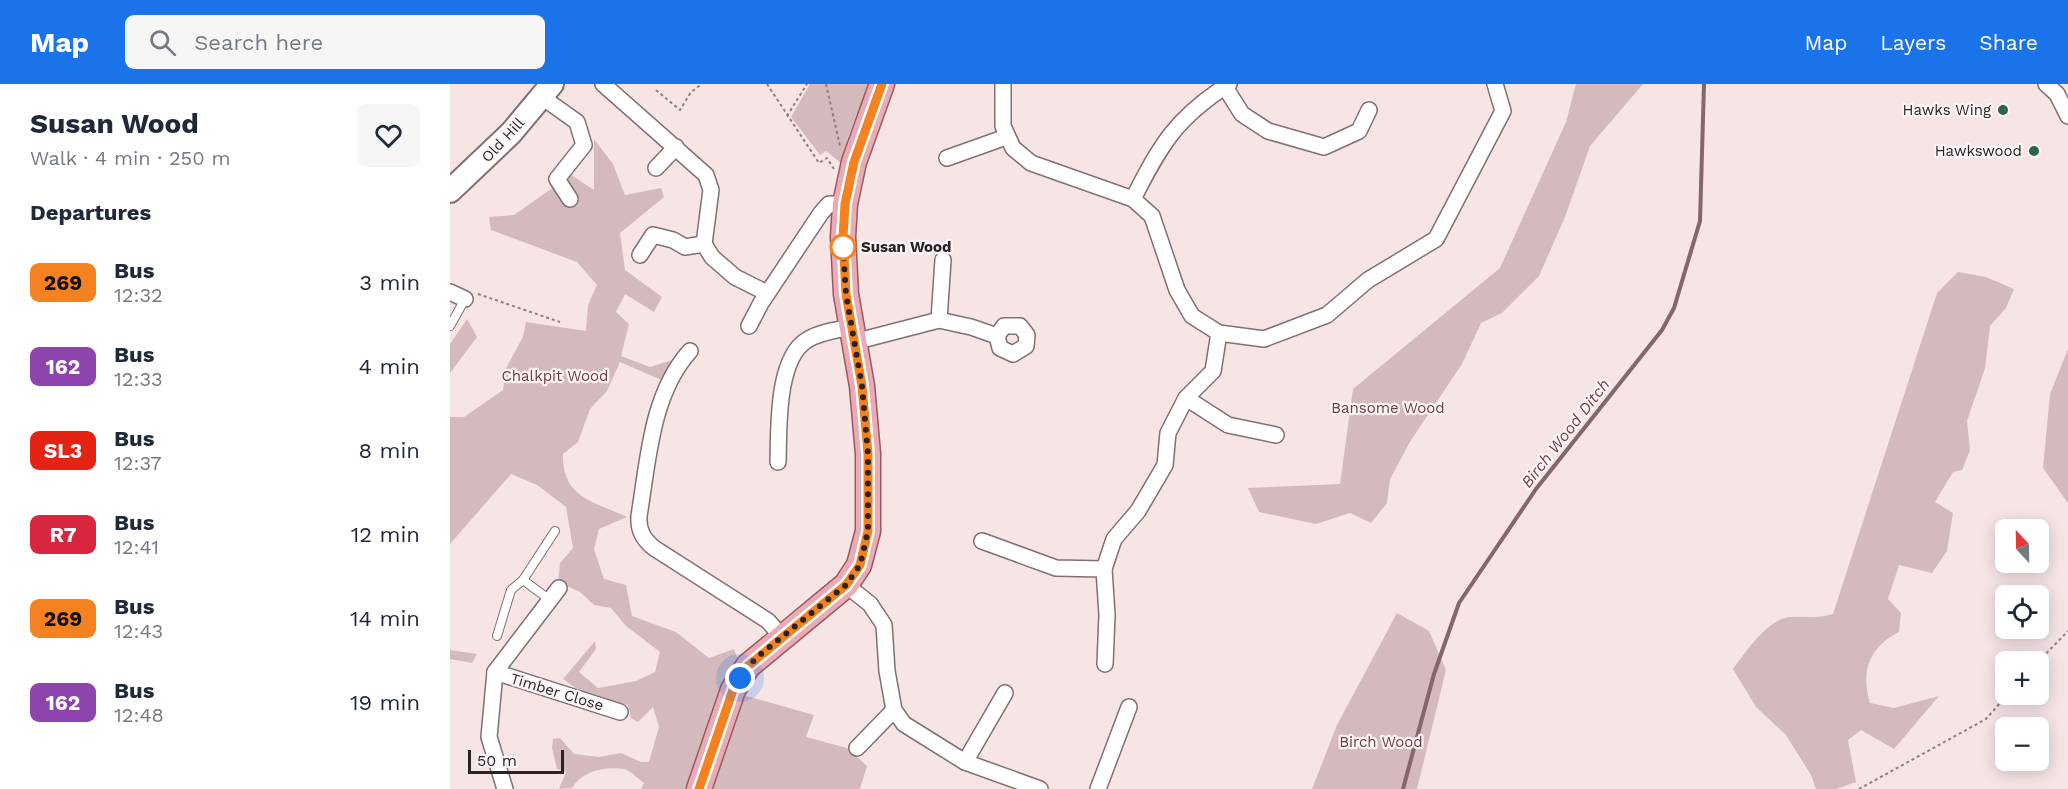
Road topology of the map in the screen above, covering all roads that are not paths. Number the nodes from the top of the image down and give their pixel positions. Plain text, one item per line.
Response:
1 (603, 84) edge
2 (882, 84) edge
3 (1003, 84) edge
4 (1495, 84) edge
5 (2046, 84) edge
6 (1227, 85) edge
7 (547, 90) edge
8 (1369, 110) dead end
9 (2068, 116) edge
10 (1006, 137) junction
11 (676, 147) junction
12 (947, 158) dead end
13 (656, 168) dead end
14 (450, 191) edge
15 (570, 199) dead end
16 (1133, 199) junction
17 (839, 204) junction
18 (704, 244) junction
19 (640, 255) dead end
20 (943, 260) dead end
21 (450, 292) edge
22 (767, 293) junction
23 (465, 299) joint
24 (939, 320) junction
25 (450, 326) edge
26 (749, 326) dead end
27 (1219, 333) junction
28 (853, 334) junction
29 (997, 336) dead end
30 (690, 351) dead end
31 (1186, 398) junction
32 (1276, 435) dead end
33 (778, 462) dead end
34 (555, 531) dead end
35 (982, 541) dead end
36 (1104, 569) junction
37 (523, 580) junction
38 (846, 585) junction
39 (555, 594) joint
40 (497, 636) dead end
41 (783, 638) junction
42 (1105, 664) dead end
43 (495, 672) junction
44 (1005, 693) dead end
45 (1129, 707) dead end
46 (894, 710) junction
47 (620, 712) dead end
48 (856, 748) dead end
49 (965, 762) junction
50 (505, 789) edge
51 (699, 789) edge
52 (1040, 789) edge
53 (1098, 789) edge

1 - 11 street
2 - 17 main road
3 - 10 street
4 - 27 street
5 - 9 street
6 - 8 street
6 - 16 street
7 - 14 main road, Old Hill
7 - 15 street
10 - 12 street
10 - 16 street
11 - 13 street
11 - 18 street
16 - 27 street
17 - 22 street
17 - 28 main road
18 - 19 street
18 - 22 street
20 - 24 street
21 - 23 street
22 - 26 street
23 - 25 lane
24 - 28 street
24 - 29 street
27 - 31 street
28 - 33 street
28 - 38 main road
30 - 41 street
31 - 32 street
31 - 36 street
34 - 37 lane
35 - 36 street
36 - 42 street
37 - 39 lane
37 - 40 lane
38 - 41 main road
38 - 46 street
39 - 43 street
41 - 51 main road
43 - 47 street, Timber Close
43 - 50 street
44 - 49 street
45 - 53 street
46 - 48 street
46 - 49 street
49 - 52 street

